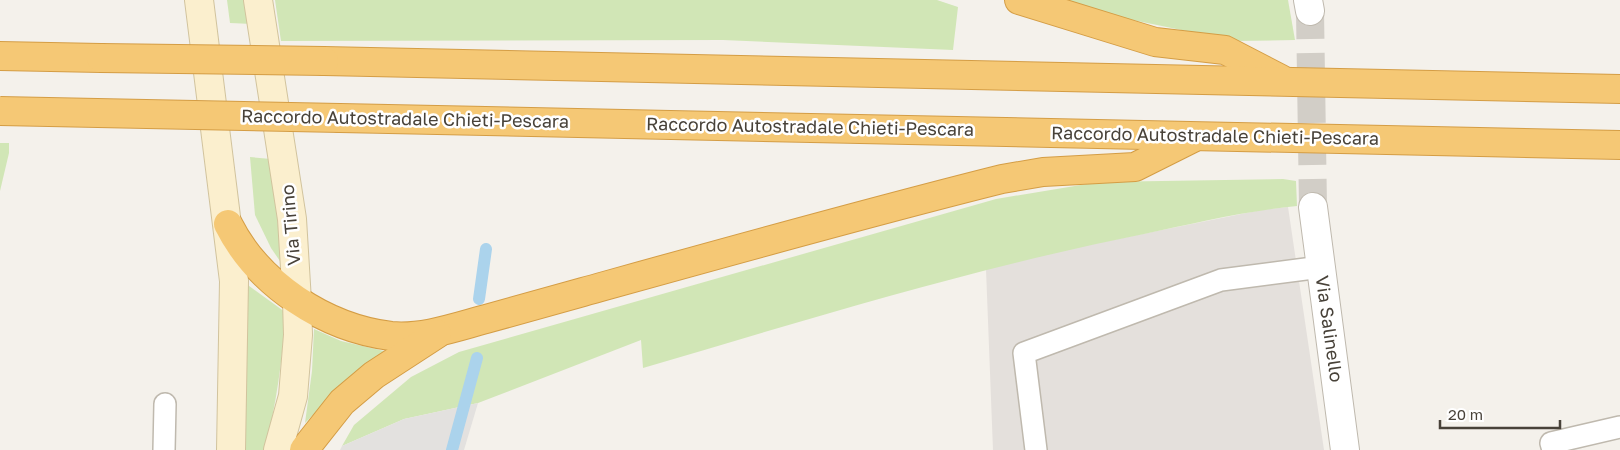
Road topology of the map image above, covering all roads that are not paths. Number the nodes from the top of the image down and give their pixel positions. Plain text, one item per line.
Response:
1 (200, 0) edge
2 (258, 0) edge
3 (1019, 0) edge
4 (0, 56) edge
5 (1287, 82) junction
6 (1620, 89) edge
7 (0, 111) edge
8 (1198, 136) junction
9 (1620, 145) edge
10 (1313, 207) tunnel mouth
11 (228, 224) junction
12 (1321, 267) junction
13 (297, 301) junction
14 (440, 332) junction
15 (166, 404) dead end
16 (1620, 427) edge
17 (164, 450) edge
18 (231, 450) edge
19 (278, 450) edge
20 (304, 450) edge
21 (1036, 450) edge
22 (1345, 450) edge
23 (1552, 450) edge

1 - 11 main road
2 - 13 main road, Via Tirino
3 - 5 highway
4 - 5 highway, bridge
5 - 6 highway
7 - 8 highway, Raccordo Autostradale Chieti-Pescara, bridge
8 - 9 highway, Raccordo Autostradale Chieti-Pescara
8 - 14 highway
10 - 12 street, Via Salinello
11 - 13 highway
11 - 18 main road
12 - 21 lane
12 - 22 street, Via Salinello
13 - 14 highway
13 - 19 main road, Via Tirino
14 - 20 highway
15 - 17 lane
16 - 23 lane

